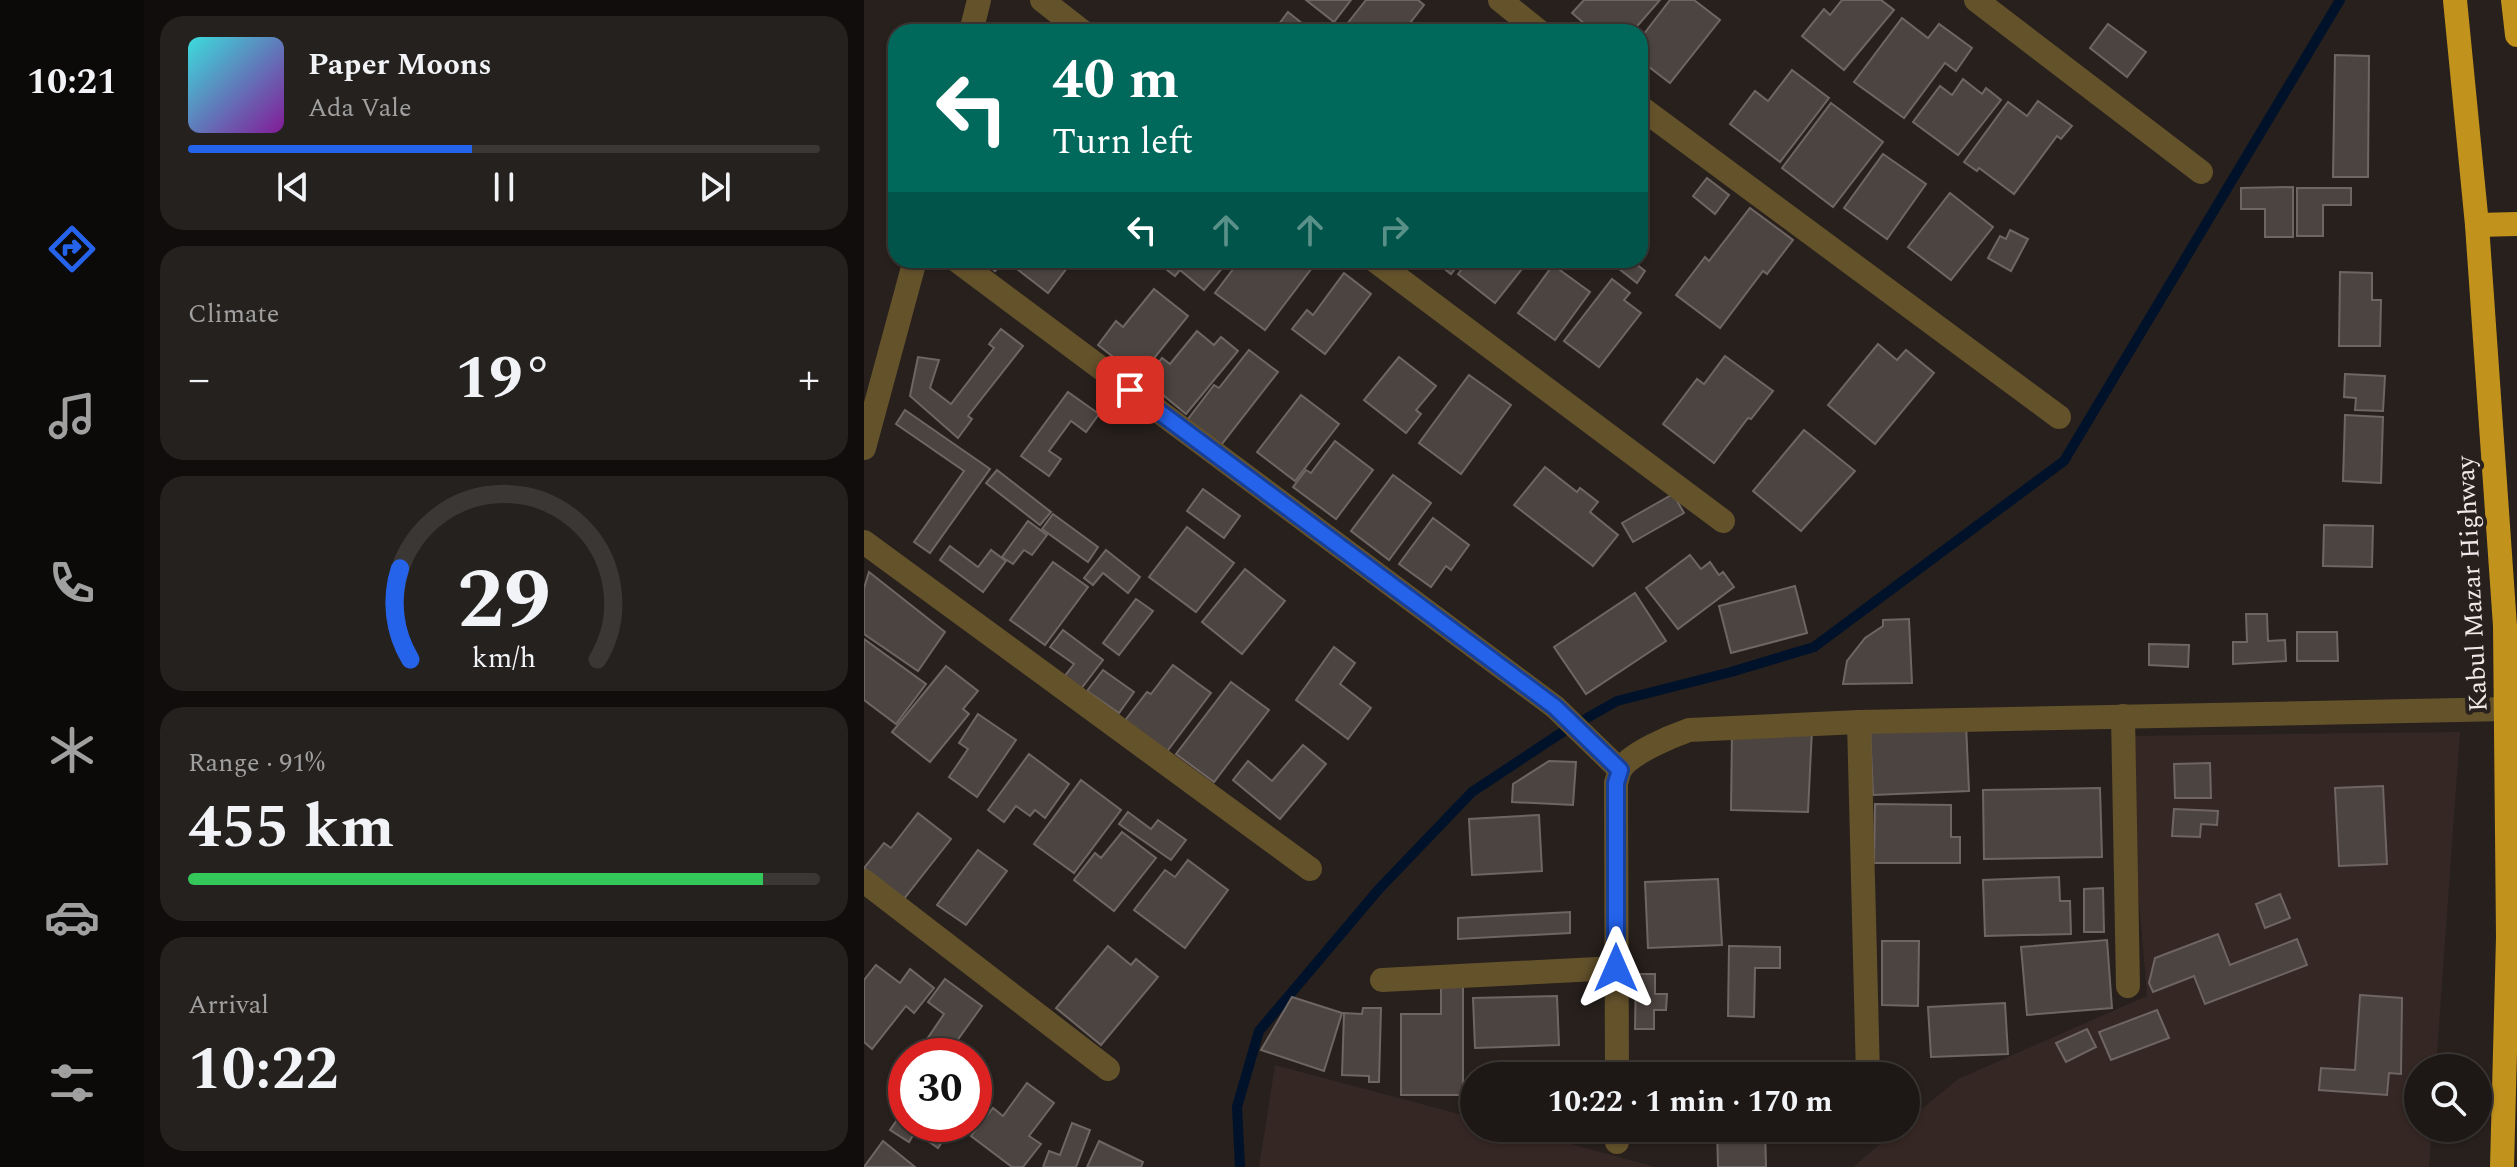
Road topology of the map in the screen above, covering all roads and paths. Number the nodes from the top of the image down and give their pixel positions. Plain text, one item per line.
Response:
1 (979, 0) edge
2 (1042, 0) edge
3 (1500, 0) edge
4 (1976, 0) edge
5 (2513, 5) edge
6 (2456, 7) edge
7 (973, 24) edge
8 (1073, 24) edge
9 (1530, 24) edge
10 (2517, 35) edge
11 (1648, 113) edge
12 (2201, 172) dead end
13 (2517, 224) edge
14 (2477, 225) junction
15 (913, 268) edge
16 (967, 268) edge
17 (1385, 268) edge
18 (2059, 417) dead end
19 (864, 448) edge
20 (1723, 521) dead end
21 (864, 542) edge
22 (2511, 626) edge
23 (2507, 709) junction
24 (2123, 716) junction
25 (1859, 722) junction
26 (1620, 770) junction
27 (1310, 869) dead end
28 (864, 881) edge
29 (1616, 968) junction
30 (1382, 980) dead end
31 (2128, 986) dead end
32 (1617, 1062) edge
33 (1868, 1062) edge
34 (1108, 1069) dead end
35 (2502, 1167) edge

1 - 7 street
2 - 8 street
3 - 9 street
4 - 12 street
5 - 10 highway
6 - 14 highway, Kabul Mazar Highway
11 - 18 street
13 - 14 highway
14 - 22 highway, Kabul Mazar Highway
15 - 19 street
16 - 26 street
17 - 20 street
21 - 27 street
22 - 23 highway, Kabul Mazar Highway
23 - 24 street
23 - 35 highway, Kabul Mazar Highway
24 - 25 street
24 - 31 street
25 - 26 street
25 - 33 street
26 - 29 street
28 - 34 street
29 - 30 street
29 - 32 street

